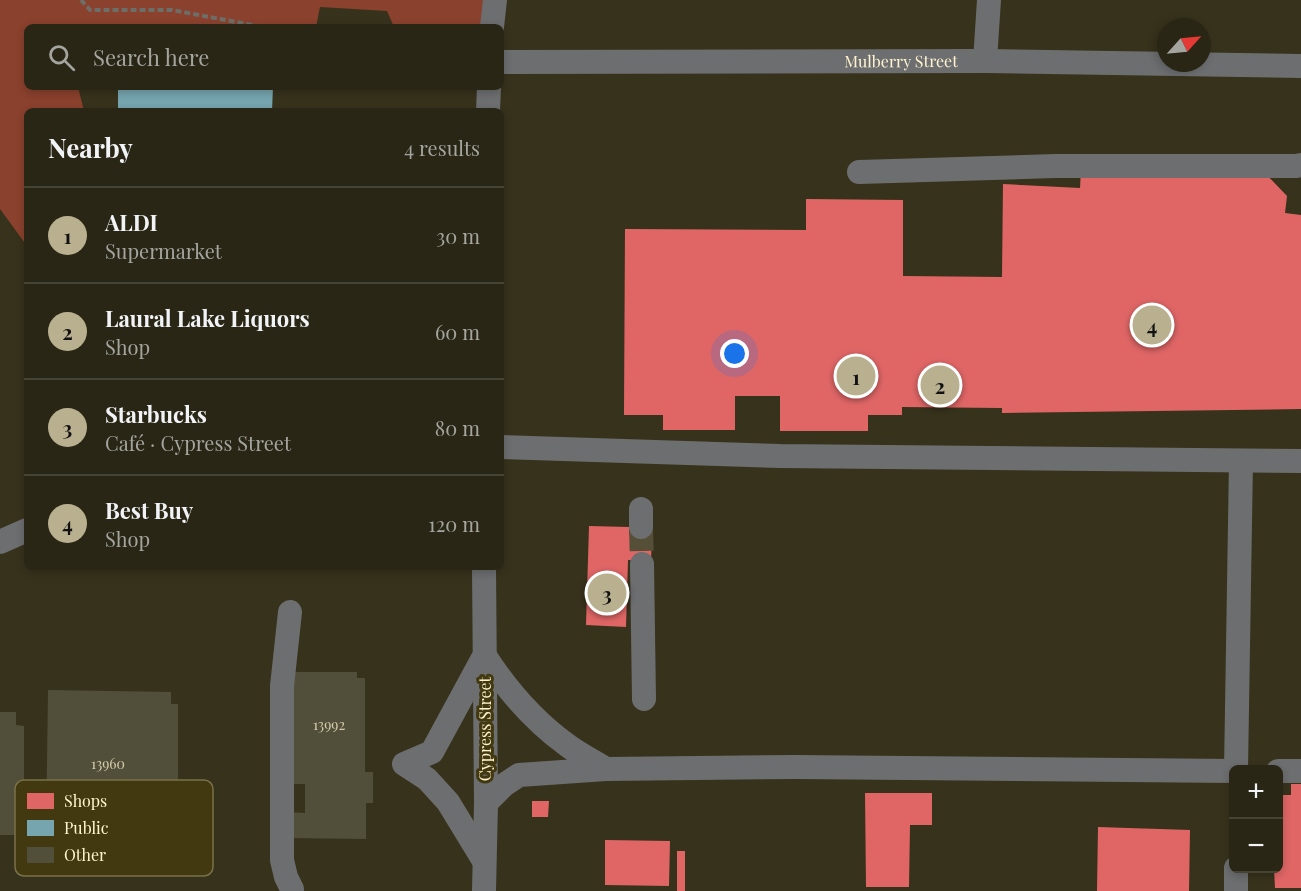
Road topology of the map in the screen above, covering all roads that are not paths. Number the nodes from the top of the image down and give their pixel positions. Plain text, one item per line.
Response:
1 (495, 0) edge
2 (989, 0) edge
3 (492, 24) edge
4 (985, 61) junction
5 (504, 62) edge
6 (1301, 66) edge
7 (489, 90) edge
8 (488, 108) edge
9 (1301, 165) edge
10 (859, 172) dead end
11 (504, 447) edge
12 (1240, 461) junction
13 (1301, 461) edge
14 (24, 531) edge
15 (0, 542) edge
16 (642, 564) tunnel mouth
17 (484, 570) edge
18 (290, 612) dead end
19 (484, 656) junction
20 (644, 699) dead end
21 (1235, 765) edge
22 (606, 769) junction
23 (1229, 770) edge
24 (1283, 771) edge
25 (1301, 771) edge
26 (486, 803) junction
27 (484, 861) junction
28 (1236, 873) edge
29 (292, 889) dead end
30 (484, 891) edge
31 (1236, 891) edge

1 - 3 street
2 - 4 street
4 - 5 street, Mulberry Street
4 - 6 street, Mulberry Street
7 - 8 street
9 - 10 street
11 - 12 street
12 - 13 street
12 - 21 street
14 - 15 street
16 - 20 street
17 - 19 street, Cypress Street
18 - 29 street
19 - 22 street
19 - 26 street, Cypress Street
19 - 27 street
22 - 23 street
22 - 26 street
24 - 25 street
26 - 27 street, Cypress Street
27 - 30 street, Cypress Street
28 - 31 street

